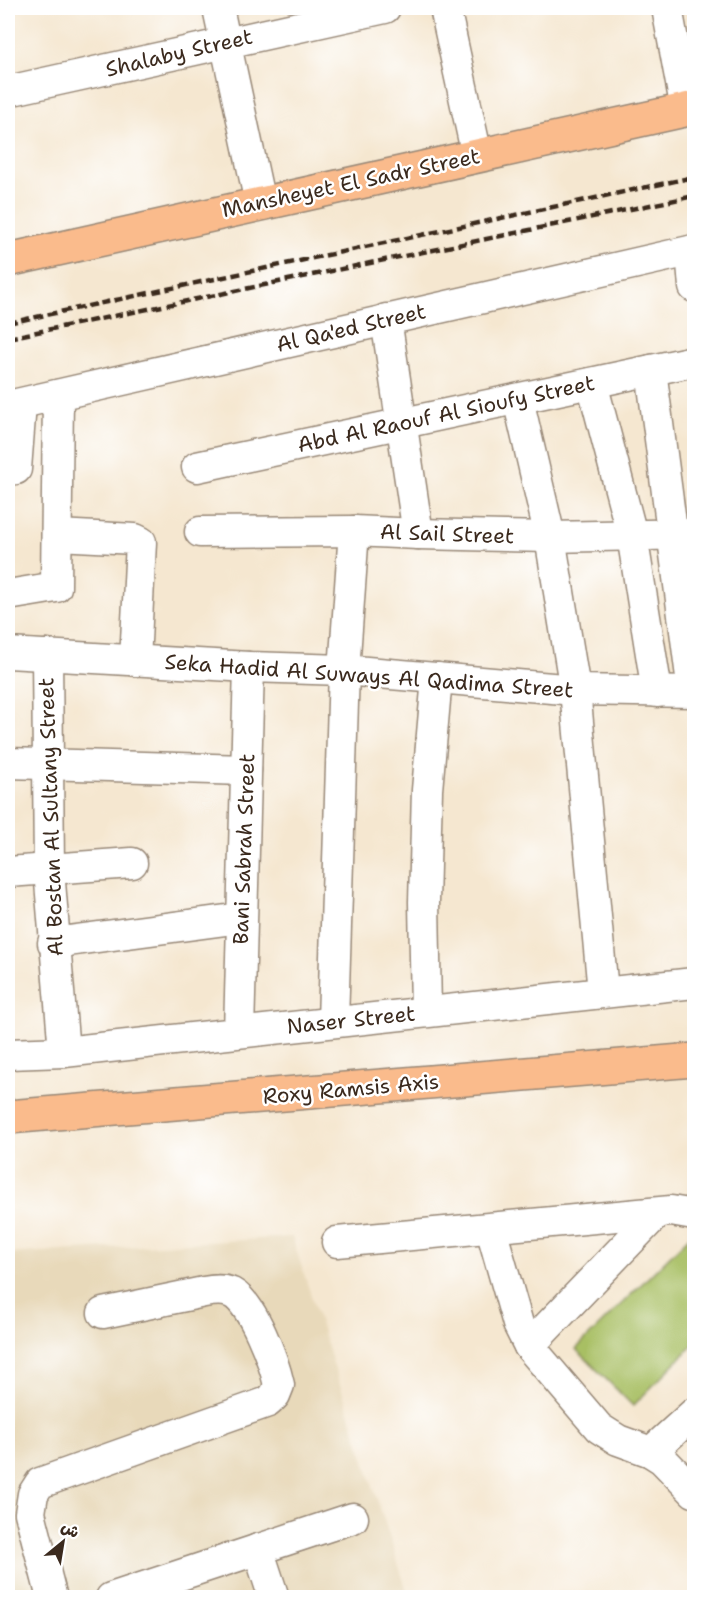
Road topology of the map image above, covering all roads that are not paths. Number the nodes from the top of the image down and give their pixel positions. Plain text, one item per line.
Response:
1 (218, 8) edge
2 (385, 8) edge
3 (445, 8) edge
4 (667, 8) edge
5 (226, 43) junction
6 (8, 91) edge
7 (690, 109) edge
8 (477, 156) junction
9 (260, 203) junction
10 (693, 250) edge
11 (8, 260) edge
12 (694, 287) edge
13 (386, 319) junction
14 (694, 361) edge
15 (651, 370) junction
16 (592, 383) junction
17 (58, 394) junction
18 (518, 399) junction
19 (14, 405) edge
20 (402, 423) junction
21 (197, 467) dead end
22 (8, 470) edge
23 (354, 531) junction
24 (200, 532) dead end
25 (418, 534) junction
26 (683, 534) edge
27 (57, 535) junction
28 (632, 535) junction
29 (550, 537) junction
30 (8, 595) edge
31 (8, 653) edge
32 (47, 655) junction
33 (135, 661) junction
34 (249, 667) junction
35 (344, 670) junction
36 (437, 678) junction
37 (575, 690) junction
38 (657, 692) junction
39 (694, 692) edge
40 (8, 763) edge
41 (47, 765) junction
42 (246, 770) junction
43 (132, 863) dead end
44 (49, 870) junction
45 (8, 872) edge
46 (242, 918) junction
47 (53, 943) junction
48 (694, 983) edge
49 (603, 992) junction
50 (426, 1011) junction
51 (333, 1021) junction
52 (239, 1032) junction
53 (64, 1052) junction
54 (8, 1054) edge
55 (694, 1060) edge
56 (8, 1117) edge
57 (657, 1213) junction
58 (694, 1215) edge
59 (491, 1229) junction
60 (337, 1242) dead end
61 (103, 1313) dead end
62 (529, 1346) junction
63 (694, 1413) edge
64 (651, 1452) junction
65 (694, 1492) edge
66 (353, 1518) dead end
67 (258, 1549) junction
68 (52, 1598) edge
69 (111, 1598) edge
70 (274, 1598) edge

1 - 5 street
2 - 5 street, Shalaby Street
3 - 8 street
4 - 7 street
5 - 6 street, Shalaby Street
5 - 9 street
7 - 8 main road, Mansheyet El Sadr Street
8 - 9 main road, Mansheyet El Sadr Street
9 - 11 main road, Mansheyet El Sadr Street
10 - 12 street
10 - 13 street, Al Qa'ed Street
13 - 17 street, Al Qa'ed Street
13 - 20 street
14 - 15 street, Abd Al Raouf Al Sioufy Street
15 - 16 street, Abd Al Raouf Al Sioufy Street
15 - 26 street
16 - 18 street, Abd Al Raouf Al Sioufy Street
16 - 28 street
17 - 19 street, Al Qa'ed Street
17 - 27 street
18 - 20 street, Abd Al Raouf Al Sioufy Street
18 - 29 street
19 - 22 street
20 - 21 street, Abd Al Raouf Al Sioufy Street
20 - 25 street
23 - 24 street, Al Sail Street
23 - 25 street, Al Sail Street
23 - 35 street
25 - 29 street, Al Sail Street
26 - 28 street, Al Sail Street
26 - 39 street
27 - 30 street
27 - 33 street
28 - 29 street, Al Sail Street
28 - 38 street
29 - 37 street
31 - 32 street, Seka Hadid Al Suways Al Qadima Street
32 - 33 street, Seka Hadid Al Suways Al Qadima Street
32 - 41 street, Al Bostan Al Sultany Street
33 - 34 street, Seka Hadid Al Suways Al Qadima Street
34 - 35 street, Seka Hadid Al Suways Al Qadima Street
34 - 42 street, Bani Sabrah Street
35 - 36 street, Seka Hadid Al Suways Al Qadima Street
35 - 51 street
36 - 37 street, Seka Hadid Al Suways Al Qadima Street
36 - 50 street
37 - 38 street, Seka Hadid Al Suways Al Qadima Street
37 - 49 street
38 - 39 street, Seka Hadid Al Suways Al Qadima Street
40 - 41 street
41 - 42 street
41 - 44 street, Al Bostan Al Sultany Street
42 - 46 street, Bani Sabrah Street
43 - 44 street
44 - 45 street
44 - 47 street, Al Bostan Al Sultany Street
46 - 47 street
46 - 52 street, Bani Sabrah Street
47 - 53 street, Al Bostan Al Sultany Street
48 - 49 street, Naser Street
49 - 50 street, Naser Street
50 - 51 street, Naser Street
51 - 52 street, Naser Street
52 - 53 street, Naser Street
53 - 54 street, Naser Street
55 - 56 main road, Roxy Ramsis Axis
57 - 58 street
57 - 59 street
57 - 62 street
59 - 60 street
59 - 62 street
61 - 68 street
62 - 64 street
63 - 64 street
64 - 65 street
66 - 67 street
67 - 69 street
67 - 70 street

